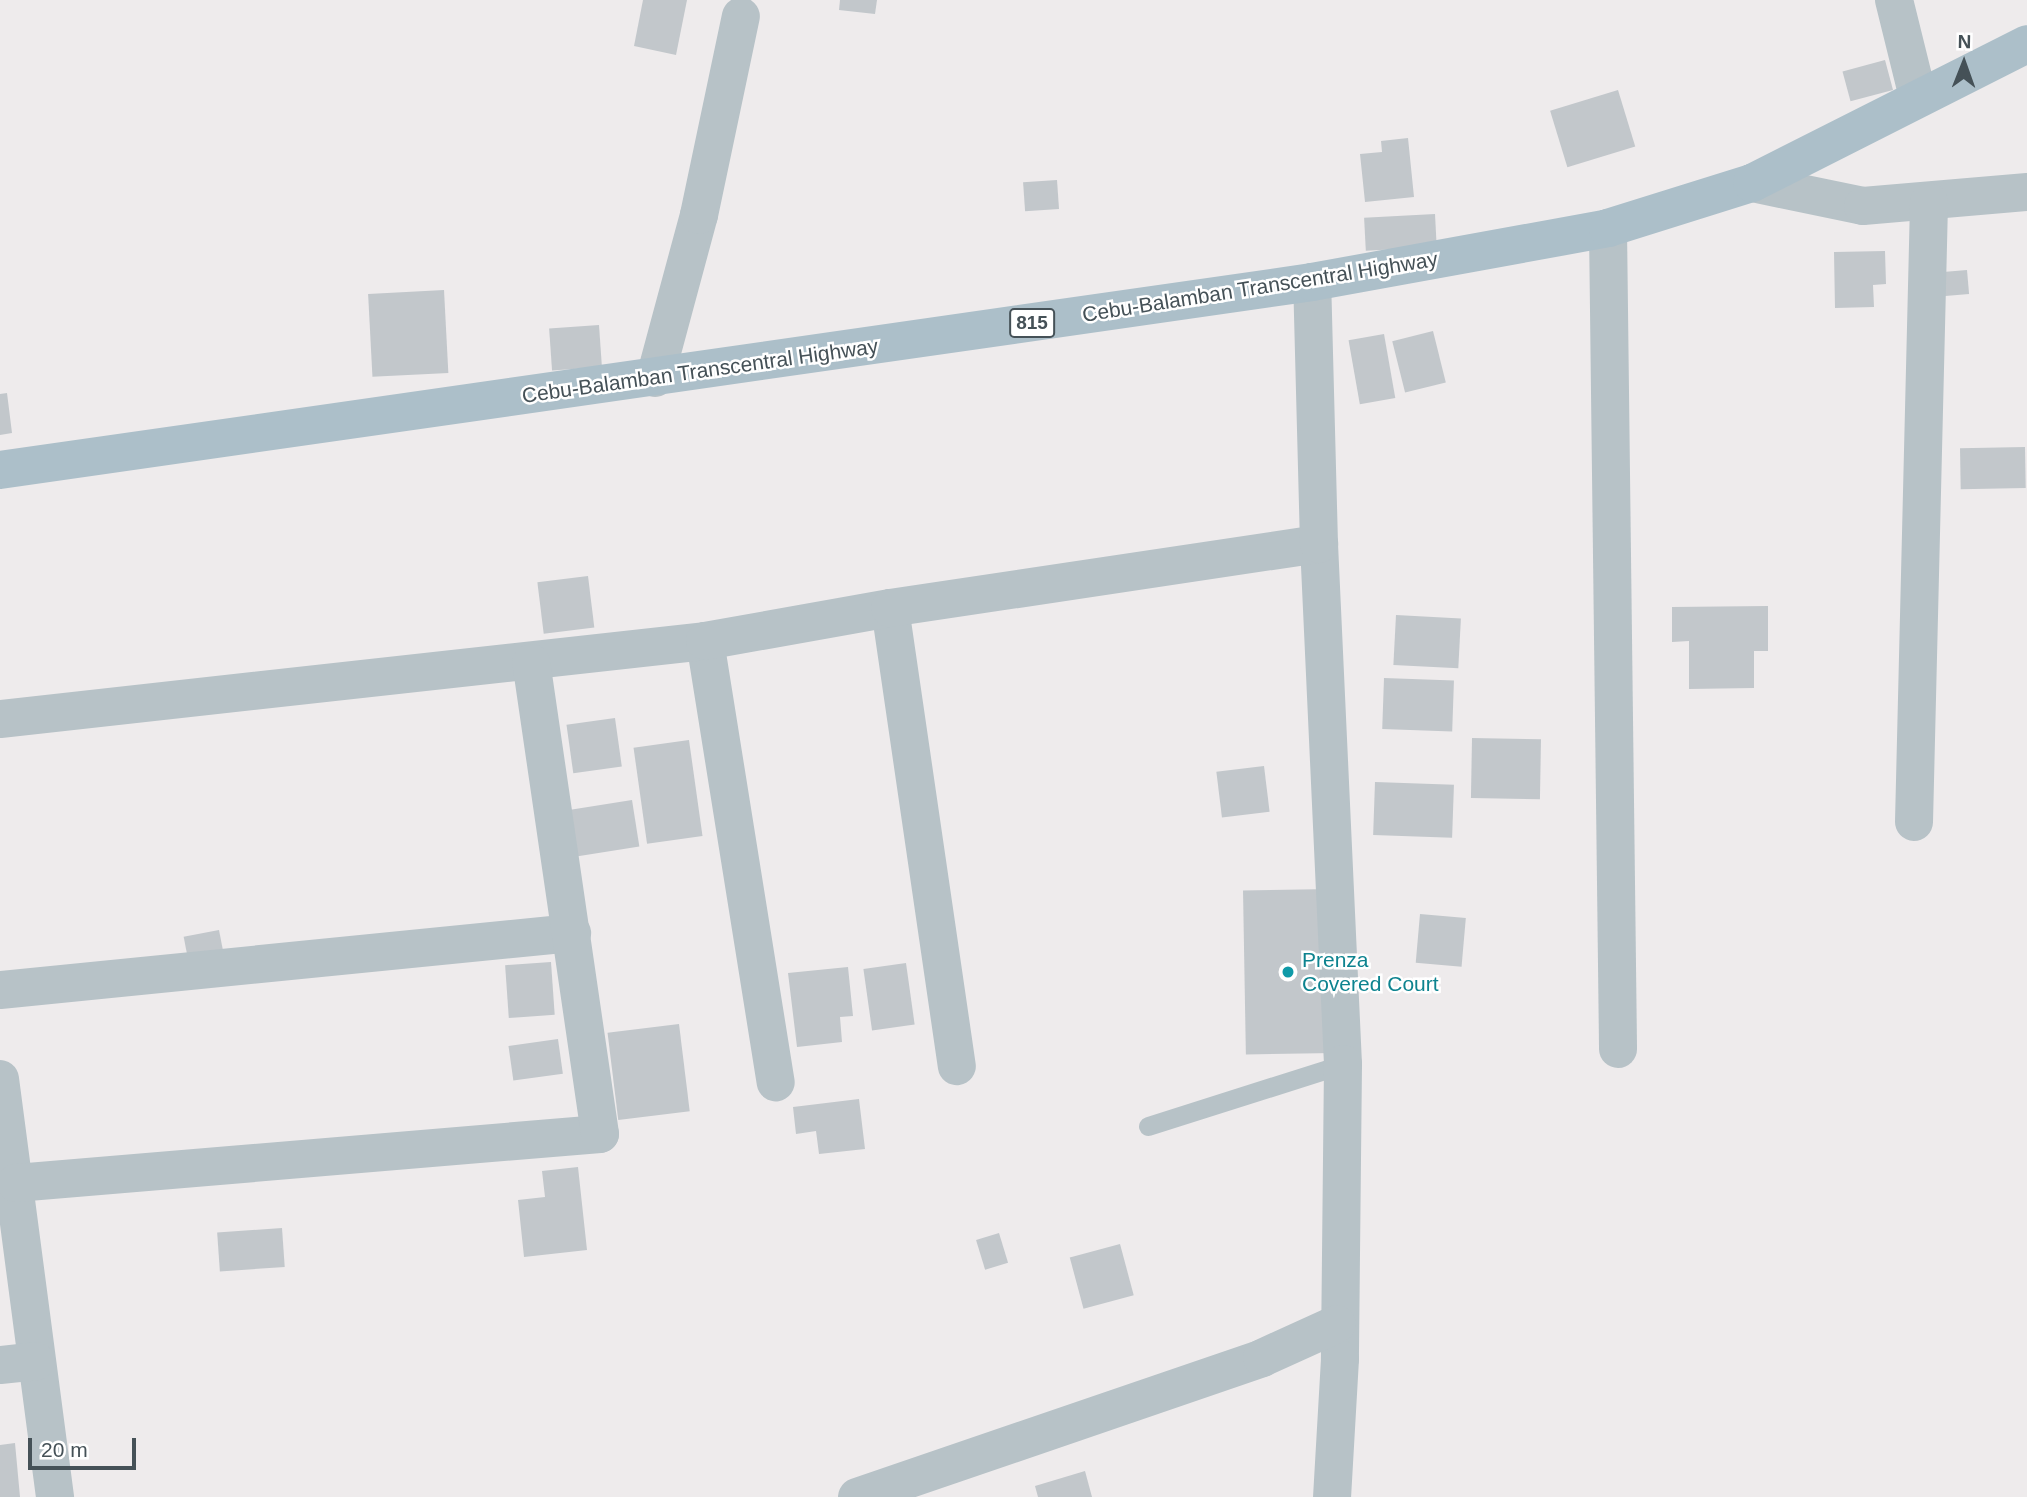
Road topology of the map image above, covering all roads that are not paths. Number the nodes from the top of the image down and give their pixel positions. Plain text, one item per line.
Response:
1 (1894, 0) edge
2 (741, 16) dead end
3 (2027, 44) edge
4 (1918, 97) junction
5 (1752, 183) junction
6 (2027, 192) edge
7 (1929, 202) junction
8 (1608, 228) junction
9 (1312, 282) junction
10 (655, 377) junction
11 (0, 470) edge
12 (1319, 544) junction
13 (890, 608) junction
14 (705, 641) junction
15 (531, 663) junction
16 (0, 719) edge
17 (1914, 822) dead end
18 (572, 933) junction
19 (0, 990) edge
20 (1618, 1049) dead end
21 (1343, 1065) junction
22 (957, 1066) dead end
23 (776, 1082) dead end
24 (1, 1091) edge
25 (1147, 1126) dead end
26 (16, 1183) junction
27 (1337, 1324) junction
28 (18, 1363) edge
29 (55, 1497) edge
30 (857, 1497) edge
31 (1332, 1497) edge

1 - 4 street
2 - 10 street
3 - 4 main road, Cebu-Balamban Transcentral Highway / 815
4 - 5 main road, Cebu-Balamban Transcentral Highway / 815
5 - 7 street
5 - 8 main road, Cebu-Balamban Transcentral Highway / 815
6 - 7 street
7 - 17 street
8 - 9 main road, Cebu-Balamban Transcentral Highway / 815
8 - 20 street
9 - 10 main road, Cebu-Balamban Transcentral Highway / 815
9 - 12 street
10 - 11 main road, Cebu-Balamban Transcentral Highway / 815
12 - 13 street
12 - 21 street
13 - 14 street
13 - 22 street
14 - 15 street
14 - 23 street
15 - 16 street
15 - 18 street
18 - 19 street
18 - 26 street
21 - 25 lane
21 - 27 street
24 - 26 street
26 - 28 street
27 - 30 street
27 - 31 street
28 - 29 street

